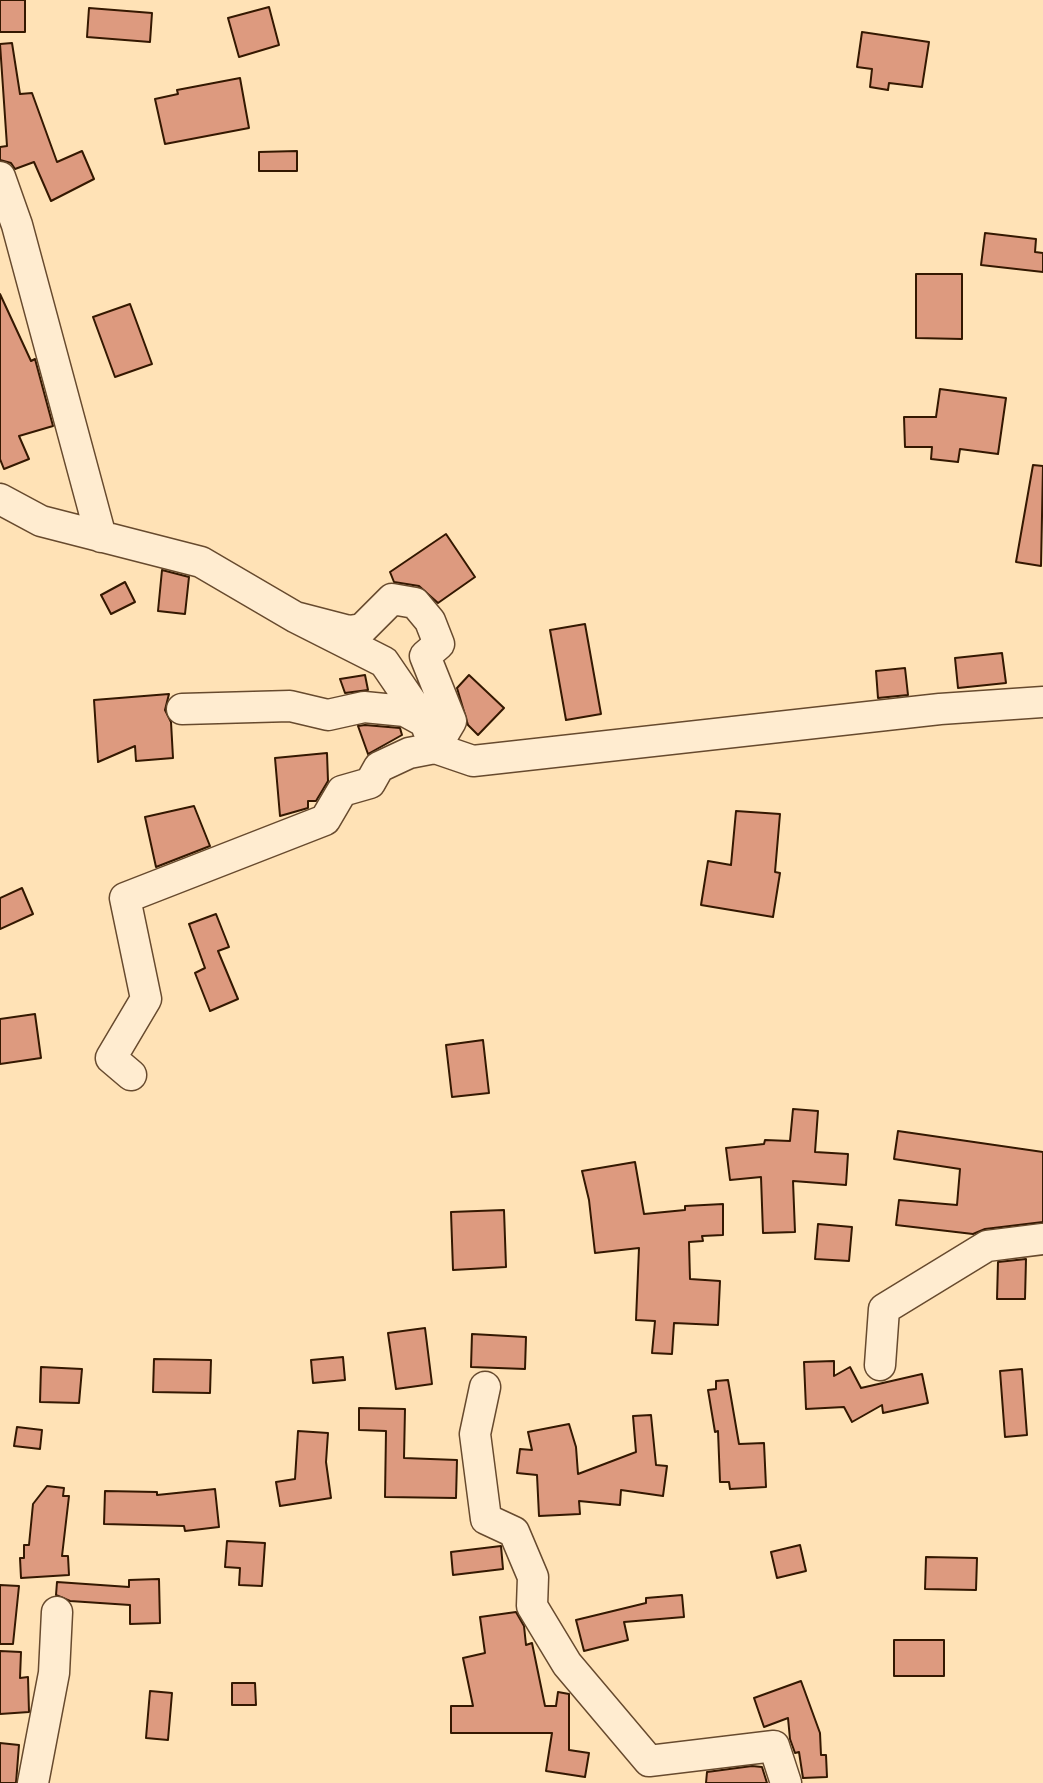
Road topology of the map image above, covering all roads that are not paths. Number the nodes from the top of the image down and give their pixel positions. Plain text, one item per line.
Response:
1 (0, 177) edge
2 (0, 499) edge
3 (101, 537) junction
4 (295, 617) junction
5 (1043, 702) edge
6 (182, 709) dead end
7 (430, 735) junction
8 (131, 1075) dead end
9 (1043, 1239) edge
10 (880, 1365) dead end
11 (485, 1387) dead end
12 (57, 1612) dead end
13 (33, 1783) edge
14 (786, 1783) edge

1 - 3 street
2 - 3 street
3 - 4 street
4 - 7 street
4 - 7 street
5 - 7 street
6 - 7 street
7 - 8 street
9 - 10 street
11 - 14 street
12 - 13 street

